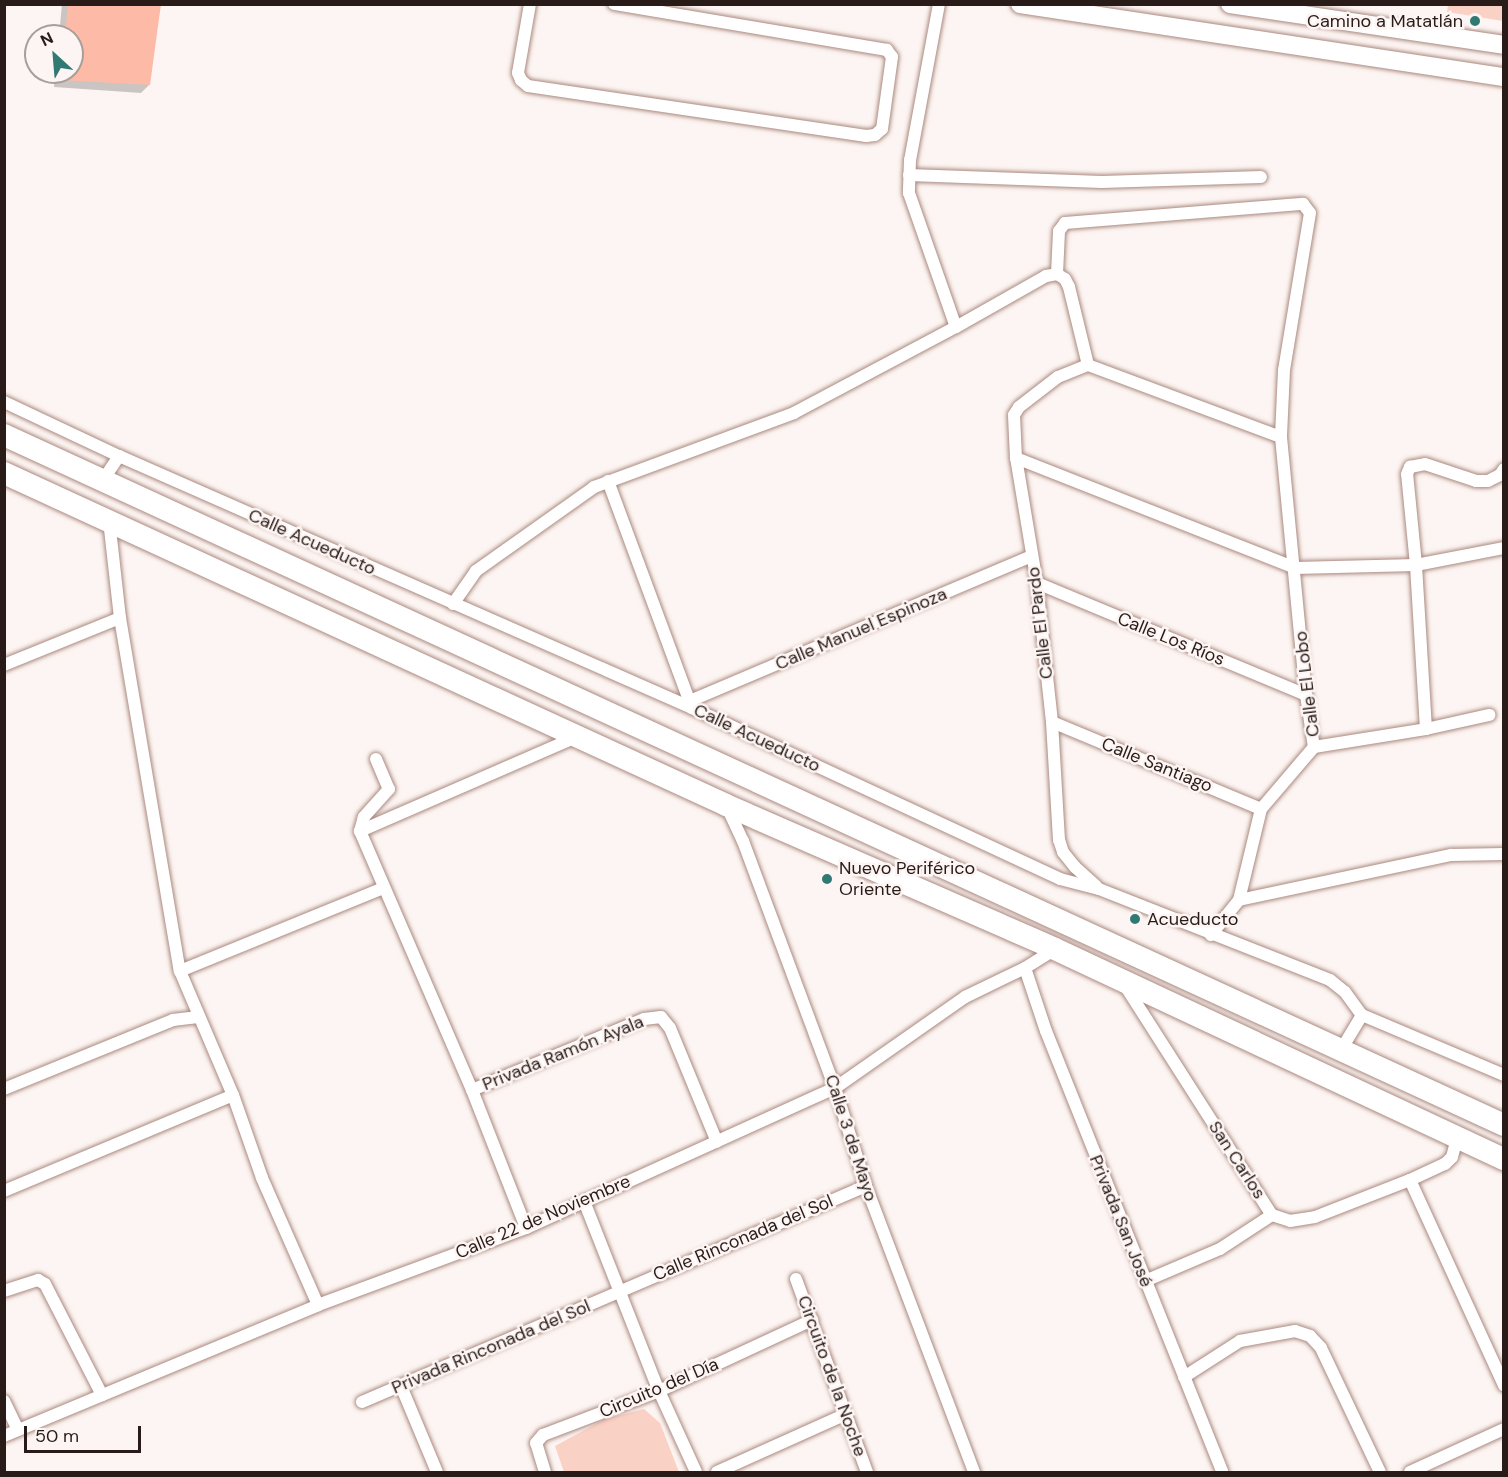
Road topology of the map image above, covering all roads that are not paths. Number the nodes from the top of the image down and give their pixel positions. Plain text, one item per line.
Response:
1 (530, 4) edge
2 (614, 4) edge
3 (939, 4) edge
4 (1020, 4) edge
5 (1230, 4) edge
6 (1500, 44) edge
7 (1503, 77) edge
8 (909, 175) junction
9 (1261, 177) dead end
10 (1057, 274) junction
11 (956, 327) junction
12 (1088, 365) junction
13 (4, 402) edge
14 (4, 435) edge
15 (1281, 437) junction
16 (118, 456) junction
17 (1016, 458) junction
18 (1503, 469) edge
19 (4, 472) edge
20 (103, 480) junction
21 (608, 481) junction
22 (109, 520) junction
23 (1503, 548) edge
24 (1032, 556) junction
25 (1416, 565) junction
26 (1295, 568) junction
27 (1036, 583) junction
28 (453, 604) junction
29 (120, 618) junction
30 (4, 664) edge
31 (1306, 695) junction
32 (691, 705) junction
33 (1489, 715) dead end
34 (1052, 722) junction
35 (1426, 729) junction
36 (577, 736) junction
37 (1314, 747) junction
38 (376, 759) dead end
39 (726, 805) junction
40 (1262, 808) junction
41 (360, 831) junction
42 (1503, 854) edge
43 (383, 888) junction
44 (1099, 889) junction
45 (1239, 900) junction
46 (1211, 935) junction
47 (1055, 949) junction
48 (1025, 968) junction
49 (180, 970) junction
50 (1123, 983) junction
51 (1362, 1015) junction
52 (198, 1017) junction
53 (1341, 1050) junction
54 (1503, 1075) edge
55 (835, 1088) junction
56 (4, 1089) edge
57 (472, 1090) junction
58 (233, 1095) junction
59 (1503, 1125) edge
60 (1457, 1138) junction
61 (717, 1143) junction
62 (1503, 1159) edge
63 (1410, 1180) junction
64 (866, 1186) junction
65 (4, 1191) edge
66 (584, 1201) junction
67 (1272, 1215) junction
68 (526, 1228) junction
69 (796, 1280) dead end
70 (1145, 1281) junction
71 (4, 1291) edge
72 (620, 1291) junction
73 (318, 1305) junction
74 (812, 1320) junction
75 (1184, 1377) junction
76 (1503, 1385) edge
77 (401, 1386) junction
78 (659, 1391) junction
79 (102, 1395) junction
80 (4, 1401) edge
81 (362, 1402) dead end
82 (846, 1414) junction
83 (1503, 1429) edge
84 (18, 1430) junction
85 (4, 1436) edge
86 (437, 1473) edge
87 (545, 1473) edge
88 (696, 1473) edge
89 (717, 1473) edge
90 (867, 1473) edge
91 (974, 1473) edge
92 (1222, 1473) edge
93 (1380, 1473) edge
94 (1410, 1473) edge

1 - 2 street
3 - 8 street
4 - 7 street
5 - 6 street
8 - 9 street
8 - 11 street
10 - 11 street
10 - 12 street
10 - 15 street, Calle El Lobo
11 - 21 street
12 - 15 street
12 - 17 street, Calle El Pardo
13 - 16 street, Calle Acueducto
14 - 20 highway
15 - 26 street, Calle El Lobo
16 - 20 street
16 - 28 street, Calle Acueducto
17 - 24 street, Calle El Pardo
17 - 26 street
18 - 25 street
19 - 22 highway
20 - 53 highway
21 - 28 street
21 - 32 street
22 - 29 street
22 - 36 highway
23 - 25 street
24 - 27 street, Calle El Pardo
24 - 32 street, Calle Manuel Espinoza
25 - 26 street
25 - 35 street
26 - 31 street, Calle El Lobo
27 - 31 street, Calle Los Ríos
27 - 34 street, Calle El Pardo
28 - 32 street, Calle Acueducto
29 - 30 street
29 - 49 street
31 - 37 street, Calle El Lobo
32 - 44 street, Calle Acueducto
33 - 35 street
34 - 40 street, Calle Santiago
34 - 44 street, Calle El Pardo
35 - 37 street
36 - 39 highway
36 - 41 street
37 - 40 street, Calle El Lobo
38 - 41 street
39 - 47 highway
39 - 55 street, Calle 3 de Mayo
40 - 45 street, Calle El Lobo
41 - 43 street
42 - 45 street
43 - 49 street
43 - 57 street
44 - 46 street, Calle Acueducto
45 - 46 street, Calle El Lobo
46 - 51 street, Calle Acueducto
47 - 48 street, Calle 22 de Noviembre
47 - 50 highway
48 - 55 street, Calle 22 de Noviembre
48 - 70 street, Privada San José
49 - 52 street
50 - 60 highway
50 - 67 street, San Carlos
51 - 53 street
51 - 54 street, Calle Acueducto
52 - 56 street
52 - 58 street
53 - 59 highway
55 - 61 street, Calle 22 de Noviembre
55 - 64 street, Calle 3 de Mayo
57 - 61 street, Privada Ramón Ayala
57 - 68 street
58 - 65 street
58 - 73 street
60 - 62 highway
60 - 63 street, San Carlos
61 - 66 street, Calle 22 de Noviembre
63 - 67 street, San Carlos
63 - 76 street
64 - 72 street, Calle Rinconada del Sol
64 - 91 street, Calle 3 de Mayo
66 - 68 street, Calle 22 de Noviembre
66 - 72 street
67 - 70 street
68 - 73 street, Calle 22 de Noviembre
69 - 74 street, Circuito de la Noche
70 - 75 street, Privada San José
71 - 79 street
72 - 77 street, Privada Rinconada del Sol
72 - 78 street
73 - 79 street, Calle 22 de Noviembre
74 - 78 street, Circuito del Día
74 - 82 street, Circuito de la Noche
75 - 92 street, Privada San José
75 - 93 street
77 - 81 street, Privada Rinconada del Sol
77 - 86 street
78 - 87 street, Circuito del Día
78 - 88 street
79 - 84 street, Calle 22 de Noviembre
80 - 84 street
82 - 89 street
82 - 90 street, Circuito de la Noche
83 - 94 street
84 - 85 street, Calle 22 de Noviembre

